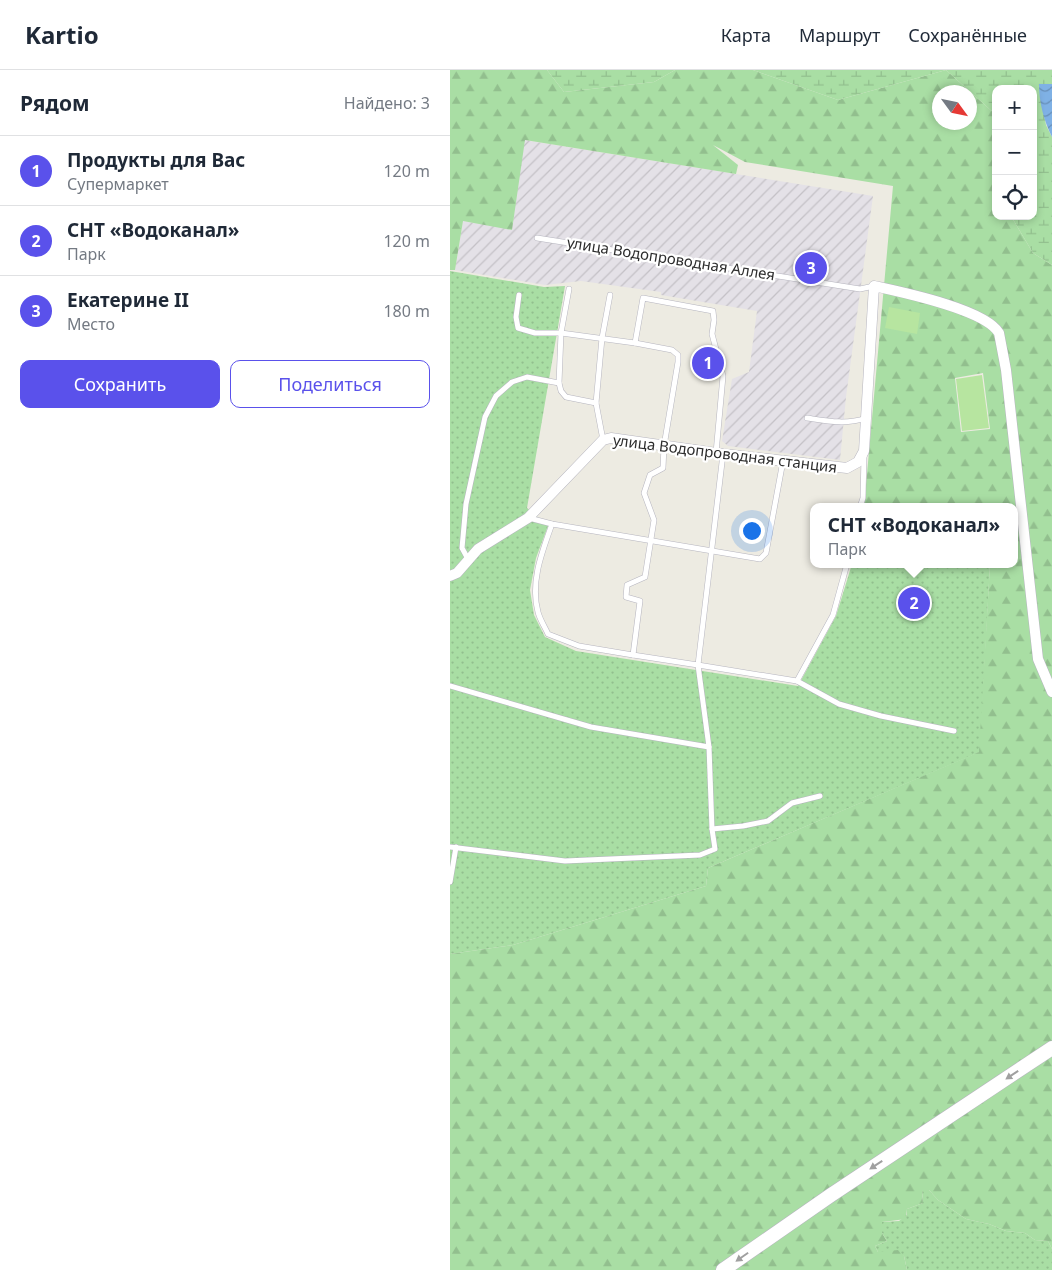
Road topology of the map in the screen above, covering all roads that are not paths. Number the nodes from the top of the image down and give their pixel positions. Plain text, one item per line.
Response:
1 (537, 238) dead end
2 (874, 286) junction
3 (569, 289) dead end
4 (519, 295) dead end
5 (610, 295) dead end
6 (561, 333) junction
7 (602, 338) junction
8 (635, 343) junction
9 (559, 383) junction
10 (596, 403) junction
11 (807, 418) dead end
12 (866, 418) junction
13 (603, 440) junction
14 (664, 446) junction
15 (864, 450) junction
16 (720, 454) junction
17 (783, 461) junction
18 (861, 503) edge
19 (528, 518) junction
20 (552, 524) junction
21 (651, 541) junction
22 (713, 550) junction
23 (469, 560) junction
24 (846, 568) edge
25 (450, 576) edge
26 (633, 656) junction
27 (698, 665) junction
28 (797, 681) junction
29 (450, 686) edge
30 (1052, 692) edge
31 (954, 731) dead end
32 (709, 747) junction
33 (820, 796) dead end
34 (712, 829) junction
35 (453, 847) edge
36 (450, 882) edge
37 (1052, 1048) edge
38 (723, 1270) edge

1 - 2 lane, улица Водопроводная Аллея
2 - 12 street
2 - 30 street, улица Водопроводная Аллея
3 - 6 lane
4 - 6 lane
5 - 7 lane
6 - 7 lane
6 - 9 lane
7 - 8 lane
7 - 10 lane
8 - 14 lane
8 - 16 lane
9 - 10 lane
9 - 23 lane
10 - 13 lane
11 - 12 lane
12 - 15 street
13 - 14 street, улица Водопроводная станция
13 - 19 street, улица Водопроводная станция
14 - 16 street, улица Водопроводная станция
14 - 21 lane
15 - 17 street, улица Водопроводная станция
15 - 18 lane
16 - 17 street, улица Водопроводная станция
16 - 22 lane
17 - 22 lane
19 - 20 lane
19 - 23 street, улица Водопроводная станция
20 - 21 lane
20 - 26 lane
21 - 22 lane
21 - 26 lane
22 - 27 lane
23 - 25 street, улица Водопроводная станция
24 - 28 lane
26 - 27 lane
27 - 28 lane
27 - 32 lane
28 - 31 lane
29 - 32 lane
32 - 34 lane
33 - 34 lane
34 - 35 lane
35 - 36 lane
37 -> 38 street

